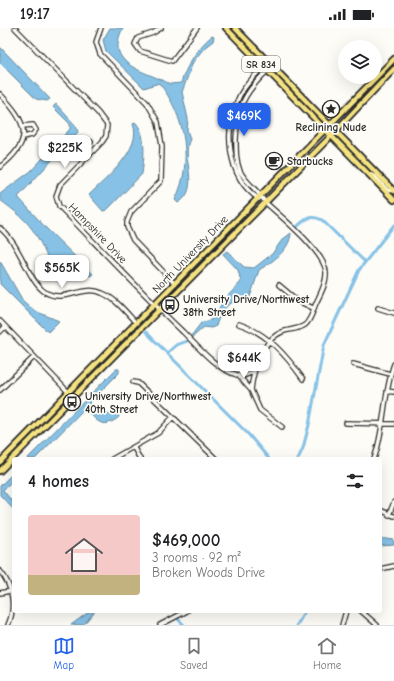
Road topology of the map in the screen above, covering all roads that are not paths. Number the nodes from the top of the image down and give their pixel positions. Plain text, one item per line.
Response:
1 (15, 28) edge
2 (101, 28) edge
3 (161, 28) edge
4 (197, 28) edge
5 (226, 28) edge
6 (232, 28) edge
7 (235, 28) edge
8 (255, 48) junction
9 (394, 59) edge
10 (264, 66) junction
11 (394, 68) edge
12 (268, 70) junction
13 (243, 89) junction
14 (247, 92) junction
15 (0, 94) edge
16 (231, 122) junction
17 (236, 123) junction
18 (330, 124) junction
19 (23, 126) junction
20 (324, 130) junction
21 (336, 131) junction
22 (330, 136) junction
23 (23, 137) junction
24 (91, 142) dead end
25 (90, 155) junction
26 (231, 156) junction
27 (236, 157) junction
28 (0, 167) edge
29 (366, 172) junction
30 (250, 184) junction
31 (246, 188) junction
32 (394, 191) edge
33 (259, 196) junction
34 (392, 196) edge
35 (394, 200) edge
36 (265, 202) junction
37 (0, 228) edge
38 (218, 238) junction
39 (212, 244) junction
40 (224, 244) junction
41 (218, 250) junction
42 (174, 283) junction
43 (279, 285) dead end
44 (154, 304) junction
45 (313, 308) junction
46 (378, 308) dead end
47 (159, 310) junction
48 (394, 313) edge
49 (0, 321) edge
50 (136, 323) junction
51 (239, 324) dead end
52 (5, 327) junction
53 (0, 332) edge
54 (271, 341) junction
55 (34, 357) junction
56 (354, 364) dead end
57 (394, 364) edge
58 (254, 371) junction
59 (390, 374) junction
60 (238, 375) junction
61 (303, 379) dead end
62 (133, 382) dead end
63 (0, 390) edge
64 (251, 390) junction
65 (387, 391) junction
66 (68, 392) junction
67 (394, 392) edge
68 (73, 397) junction
69 (173, 417) junction
70 (346, 423) dead end
71 (382, 423) junction
72 (394, 424) edge
73 (282, 427) dead end
74 (134, 448) junction
75 (14, 457) edge
76 (116, 457) edge
77 (139, 457) edge
78 (214, 457) edge
79 (374, 457) edge
80 (12, 459) edge
81 (0, 462) edge
82 (0, 471) edge
83 (394, 502) edge
84 (382, 511) edge
85 (389, 515) junction
86 (394, 516) edge
87 (394, 566) edge
88 (382, 569) edge
89 (0, 572) edge
90 (10, 591) junction
91 (0, 593) edge
92 (12, 598) edge
93 (12, 612) edge
94 (183, 613) edge
95 (345, 613) edge
96 (363, 613) edge
97 (8, 625) edge
98 (160, 625) edge
99 (342, 625) edge
100 (377, 625) edge

1 - 25 street, Hampshire Drive
2 - 42 street
3 - 4 street
5 - 10 main road, SR 834
6 - 8 main road
7 - 8 main road, SR 834
8 - 18 main road, SR 834
9 - 18 main road, North University Drive
10 - 12 main road, SR 834
10 - 13 street
11 - 21 main road, North University Drive
12 - 14 street
12 - 20 main road, SR 834
13 - 14 street
13 - 16 street
14 - 17 street
15 - 19 street
16 - 17 street
16 - 26 street
17 - 27 street
18 - 20 main road, North University Drive
18 - 21 main road
19 - 23 street
19 - 23 street
20 - 22 main road, SR 834
20 - 33 main road, North University Drive
21 - 22 main road, North University Drive
21 - 32 main road
22 - 29 main road
22 - 36 main road, North University Drive
23 - 28 street
24 - 25 street
25 - 44 street, Hampshire Drive
26 - 27 street
26 - 31 street
27 - 30 street
29 - 32 street
29 - 34 main road
30 - 31 street
30 - 33 street
31 - 33 street
33 - 36 street
33 - 38 main road, North University Drive
34 - 35 main road
36 - 40 main road, North University Drive
36 - 45 street
37 - 50 street
38 - 39 main road, North University Drive
38 - 40 main road
39 - 41 main road
39 - 42 main road, North University Drive
40 - 41 main road, North University Drive
41 - 47 main road, North University Drive
42 - 44 main road, North University Drive
43 - 45 street
44 - 47 street
44 - 50 main road, North University Drive
45 - 54 street
46 - 48 street
47 - 60 street
47 - 68 main road, North University Drive
49 - 52 street
50 - 66 main road, North University Drive
51 - 54 street
52 - 53 street
52 - 55 street
54 - 58 street
54 - 61 street
55 - 63 street
55 - 66 street
56 - 59 street
57 - 59 street
58 - 60 street
58 - 64 street
59 - 65 street
60 - 64 street
62 - 69 street
64 - 73 street
65 - 67 street
65 - 71 street
66 - 68 street
66 - 81 main road, North University Drive
68 - 75 main road, North University Drive
69 - 74 street
69 - 78 street
70 - 71 street
71 - 72 street
71 - 79 street
74 - 76 street
74 - 77 street
80 - 82 main road, North University Drive
83 - 85 street
84 - 85 street
85 - 86 street
87 - 88 street
89 - 90 street
90 - 91 street
90 - 92 street
93 - 97 street
94 - 98 street
95 - 99 street
96 - 100 street

